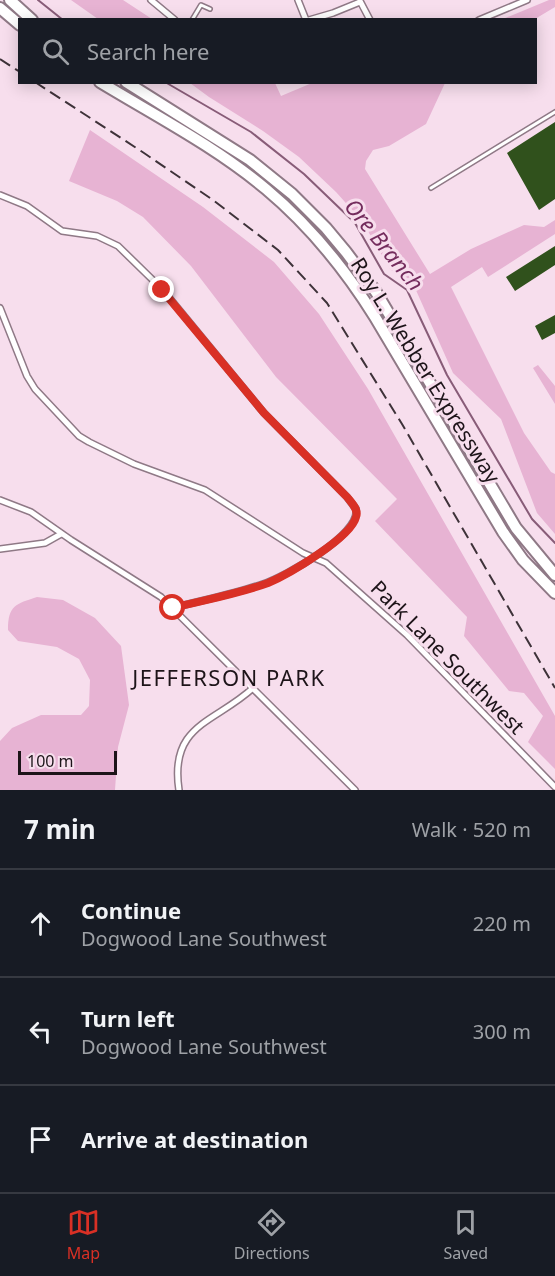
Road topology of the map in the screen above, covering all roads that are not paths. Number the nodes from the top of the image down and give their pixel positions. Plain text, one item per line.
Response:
1 (10, 0) edge
2 (151, 0) edge
3 (298, 0) edge
4 (527, 0) edge
5 (360, 1) edge
6 (0, 8) edge
7 (210, 9) dead end
8 (30, 18) edge
9 (173, 18) edge
10 (193, 18) edge
11 (306, 18) edge
12 (314, 18) edge
13 (369, 18) edge
14 (484, 18) edge
15 (18, 23) edge
16 (103, 84) edge
17 (129, 84) edge
18 (555, 112) edge
19 (431, 188) dead end
20 (0, 195) edge
21 (0, 308) edge
22 (0, 500) edge
23 (61, 534) junction
24 (0, 549) edge
25 (314, 557) junction
26 (555, 575) edge
27 (555, 593) edge
28 (173, 608) junction
29 (253, 688) junction
30 (555, 787) edge
31 (179, 790) edge
32 (355, 790) edge

1 - 8 highway
2 - 9 street
3 - 11 street
4 - 14 street
5 - 12 street
5 - 13 street
6 - 15 highway
7 - 10 lane
16 - 27 highway, Roy L. Webber Expressway
17 - 26 highway, Roy L. Webber Expressway
18 - 19 lane
20 - 25 street
21 - 25 street, Park Lane Southwest
22 - 23 street
23 - 24 street
23 - 28 street
25 - 28 street
25 - 30 street, Park Lane Southwest
28 - 29 street
29 - 31 street
29 - 32 street

